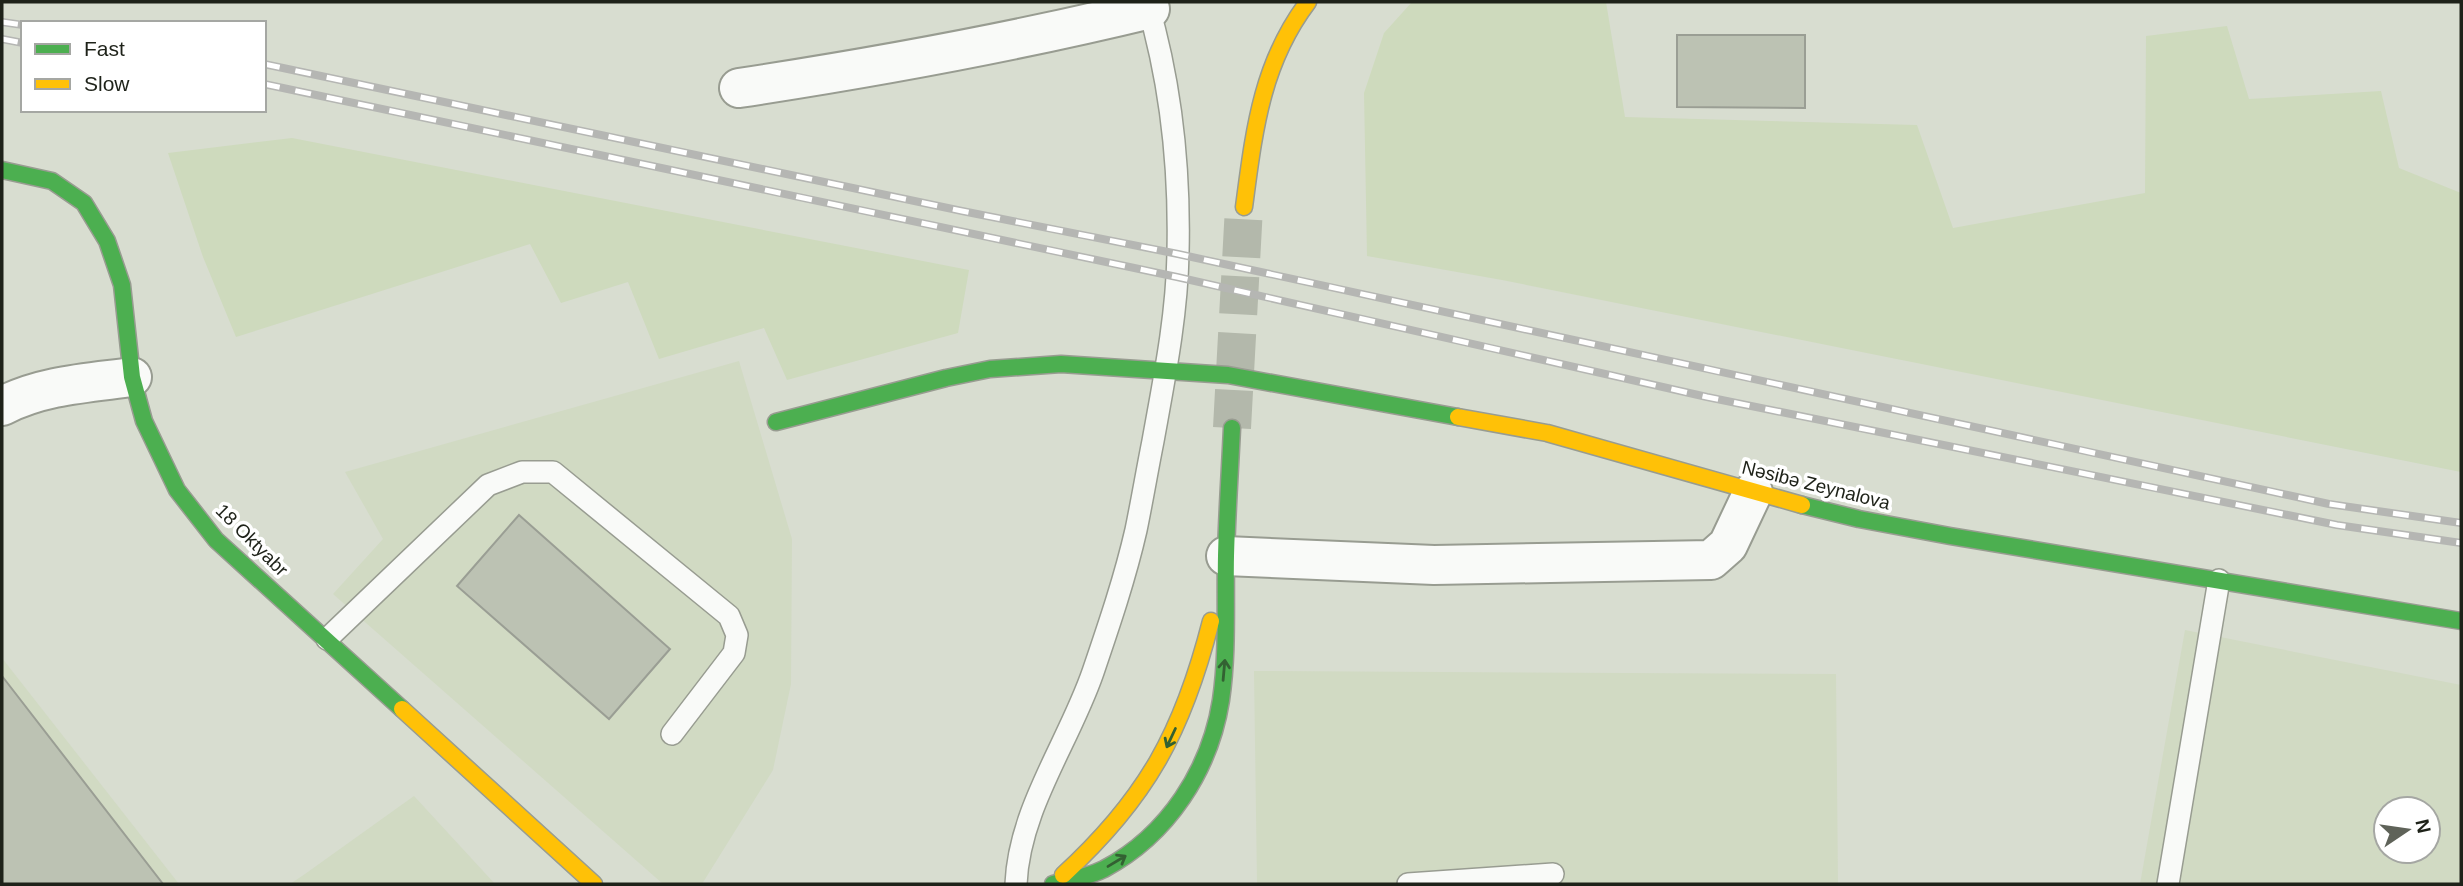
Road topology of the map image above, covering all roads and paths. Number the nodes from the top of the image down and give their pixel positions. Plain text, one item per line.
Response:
1 (1308, 2) edge
2 (1149, 5) edge
3 (739, 88) dead end
4 (2, 170) edge
5 (1244, 206) tunnel mouth
6 (1166, 371) junction
7 (132, 377) junction
8 (2, 406) edge
9 (776, 422) dead end
10 (1232, 428) tunnel mouth
11 (1753, 492) junction
12 (1226, 556) junction
13 (2219, 580) junction
14 (2461, 621) edge
15 (327, 639) junction
16 (671, 734) dead end
17 (1553, 874) dead end
18 (594, 884) edge
19 (1016, 884) edge
20 (1054, 884) edge
21 (1408, 884) edge
22 (2168, 884) edge

1 - 5 street
2 - 3 street
2 - 6 lane
4 - 7 street, 18 Oktyabr
6 - 9 street, Nəsibə Zeynalova
6 - 11 street, Nəsibə Zeynalova
6 - 19 lane
7 - 8 street
7 - 15 street, 18 Oktyabr
10 - 12 street
11 - 12 street
11 - 13 street, Nəsibə Zeynalova
12 -> 20 street
20 -> 12 street
13 - 14 street, Nəsibə Zeynalova
13 - 22 lane
15 - 16 lane
15 - 18 street, 18 Oktyabr
17 - 21 lane

